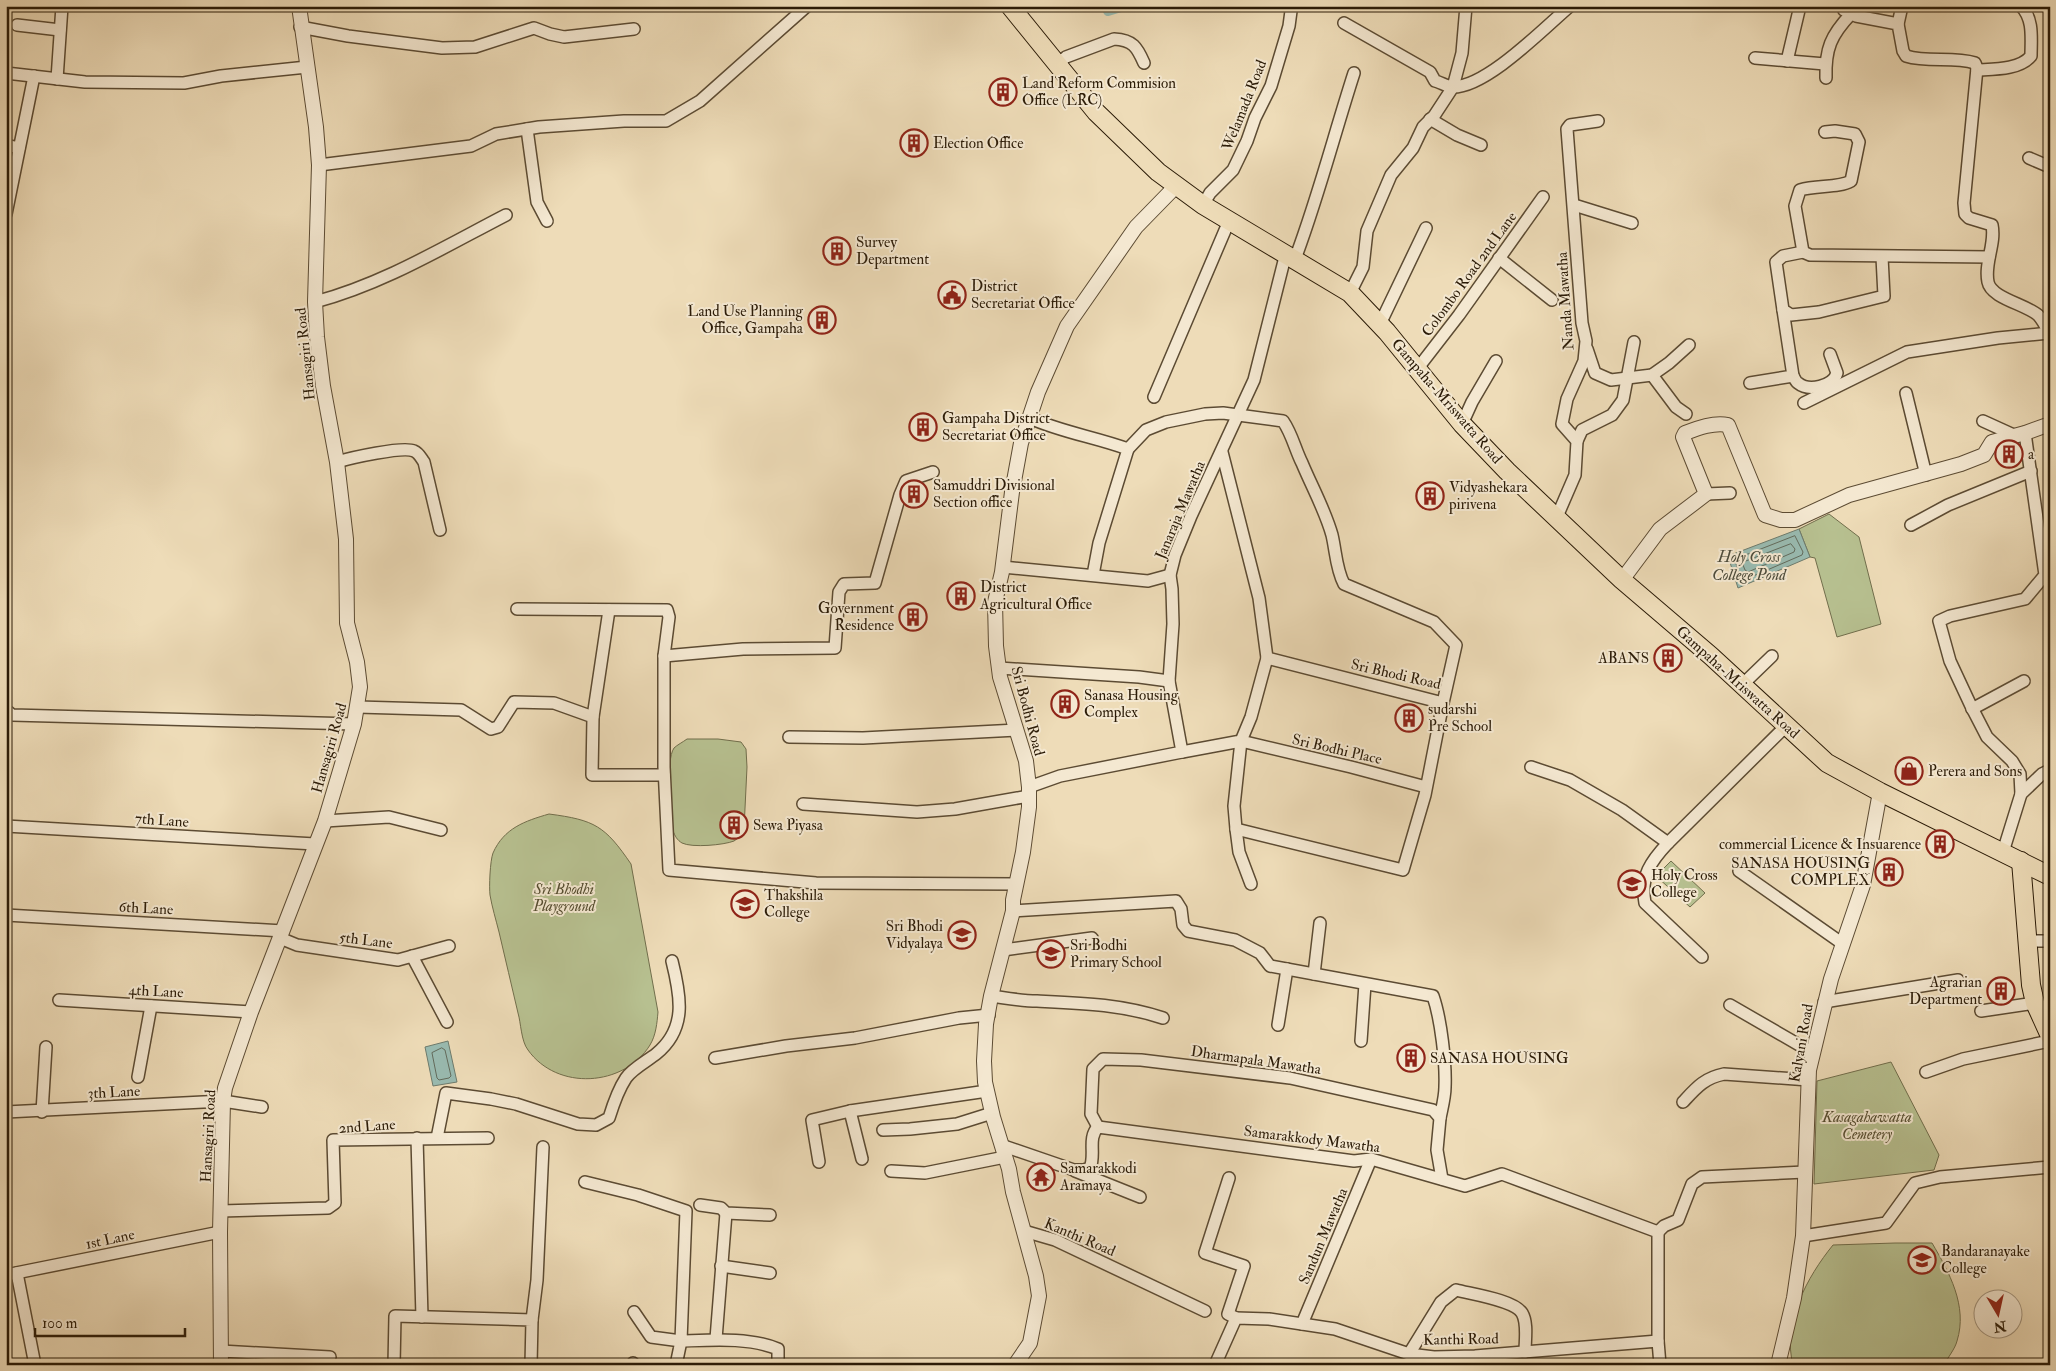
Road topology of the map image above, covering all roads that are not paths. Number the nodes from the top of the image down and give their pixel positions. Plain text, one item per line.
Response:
1 (62, 6) edge
2 (299, 6) edge
3 (807, 6) edge
4 (1010, 6) edge
5 (1289, 6) edge
6 (1466, 6) edge
7 (1570, 6) edge
8 (1800, 6) edge
9 (1902, 6) edge
10 (2021, 6) edge
11 (1848, 10) edge
12 (1344, 23) dead end
13 (1898, 24) junction
14 (17, 25) dead end
15 (300, 27) junction
16 (634, 29) dead end
17 (60, 30) junction
18 (1755, 58) dead end
19 (1787, 61) junction
20 (1144, 63) dead end
21 (1057, 64) junction
22 (1826, 64) junction
23 (307, 67) junction
24 (1977, 70) junction
25 (6, 73) edge
26 (1354, 73) dead end
27 (34, 76) junction
28 (1826, 78) dead end
29 (57, 79) junction
30 (1453, 87) junction
31 (1430, 119) junction
32 (1598, 121) dead end
33 (528, 129) junction
34 (1824, 132) dead end
35 (6, 145) edge
36 (1481, 145) dead end
37 (19, 148) junction
38 (2029, 158) dead end
39 (319, 165) junction
40 (2050, 167) edge
41 (1176, 186) junction
42 (1543, 197) dead end
43 (1203, 204) junction
44 (1574, 205) junction
45 (6, 214) edge
46 (506, 215) dead end
47 (547, 221) dead end
48 (1229, 221) junction
49 (1632, 223) dead end
50 (1426, 228) dead end
51 (1803, 252) junction
52 (1291, 256) junction
53 (1882, 257) junction
54 (1989, 257) junction
55 (1499, 258) junction
56 (1350, 293) junction
57 (1552, 300) dead end
58 (316, 302) junction
59 (1783, 310) junction
60 (1380, 324) junction
61 (2049, 334) edge
62 (1634, 342) dead end
63 (1585, 345) junction
64 (1689, 345) dead end
65 (1830, 354) dead end
66 (1496, 361) dead end
67 (1418, 368) junction
68 (1652, 375) junction
69 (1793, 376) junction
70 (1627, 378) junction
71 (1750, 383) dead end
72 (1906, 392) dead end
73 (1154, 397) dead end
74 (1804, 403) dead end
75 (1686, 414) dead end
76 (1239, 415) junction
77 (1030, 418) junction
78 (1983, 421) dead end
79 (1462, 424) junction
80 (2050, 424) edge
81 (2021, 434) junction
82 (1578, 441) junction
83 (1128, 449) junction
84 (1222, 452) junction
85 (337, 462) junction
86 (2031, 471) junction
87 (933, 472) dead end
88 (1926, 475) junction
89 (1730, 493) dead end
90 (1706, 494) junction
91 (1556, 519) junction
92 (1911, 525) dead end
93 (440, 530) dead end
94 (2046, 556) edge
95 (1003, 567) junction
96 (1093, 575) junction
97 (1170, 575) junction
98 (1622, 580) junction
99 (517, 609) dead end
100 (609, 610) junction
101 (664, 656) junction
102 (1772, 656) dead end
103 (1267, 658) junction
104 (999, 668) junction
105 (1169, 681) junction
106 (2024, 681) dead end
107 (1742, 685) junction
108 (1443, 703) junction
109 (358, 707) junction
110 (1972, 709) junction
111 (6, 710) edge
112 (593, 717) junction
113 (354, 724) junction
114 (1786, 726) junction
115 (1017, 730) junction
116 (789, 737) dead end
117 (1240, 741) junction
118 (1182, 752) junction
119 (1531, 767) dead end
120 (2050, 770) edge
121 (664, 775) junction
122 (1426, 787) junction
123 (1029, 792) junction
124 (1880, 792) junction
125 (2021, 794) junction
126 (803, 804) dead end
127 (325, 821) junction
128 (6, 826) edge
129 (1236, 829) junction
130 (441, 830) dead end
131 (1668, 843) junction
132 (315, 844) junction
133 (2004, 852) junction
134 (2021, 861) junction
135 (1739, 871) dead end
136 (2050, 876) edge
137 (1016, 884) junction
138 (1251, 884) dead end
139 (1013, 911) junction
140 (6, 915) edge
141 (1320, 923) dead end
142 (282, 934) junction
143 (1092, 938) dead end
144 (2029, 941) junction
145 (2050, 941) edge
146 (1843, 944) junction
147 (449, 946) dead end
148 (1003, 950) junction
149 (412, 956) junction
150 (1702, 957) dead end
151 (672, 961) dead end
152 (1287, 969) junction
153 (1314, 974) junction
154 (1958, 980) dead end
155 (1364, 984) junction
156 (991, 996) junction
157 (59, 1000) dead end
158 (1824, 1002) junction
159 (2035, 1003) junction
160 (151, 1006) junction
161 (1730, 1006) dead end
162 (1981, 1011) dead end
163 (251, 1012) junction
164 (988, 1015) junction
165 (1163, 1018) dead end
166 (447, 1022) dead end
167 (1278, 1025) dead end
168 (2050, 1037) edge
169 (1361, 1041) dead end
170 (46, 1046) dead end
171 (1813, 1053) junction
172 (715, 1058) dead end
173 (1926, 1072) dead end
174 (138, 1077) dead end
175 (1809, 1080) junction
176 (987, 1091) junction
177 (223, 1101) junction
178 (1683, 1102) dead end
179 (262, 1107) dead end
180 (850, 1111) junction
181 (6, 1112) edge
182 (42, 1112) junction
183 (992, 1113) junction
184 (1440, 1118) junction
185 (1098, 1127) junction
186 (883, 1130) dead end
187 (417, 1138) junction
188 (437, 1138) junction
189 (488, 1138) dead end
190 (543, 1147) dead end
191 (1003, 1151) junction
192 (862, 1159) dead end
193 (1371, 1159) junction
194 (819, 1162) dead end
195 (2050, 1167) edge
196 (1074, 1170) junction
197 (891, 1171) dead end
198 (1805, 1172) junction
199 (1229, 1178) dead end
200 (1442, 1180) junction
201 (585, 1182) dead end
202 (1140, 1197) dead end
203 (700, 1205) dead end
204 (221, 1211) junction
205 (726, 1213) junction
206 (770, 1215) dead end
207 (220, 1232) junction
208 (1024, 1232) junction
209 (1658, 1232) junction
210 (1803, 1236) junction
211 (721, 1266) junction
212 (770, 1273) dead end
213 (12, 1274) edge
214 (1205, 1311) dead end
215 (634, 1312) dead end
216 (422, 1317) junction
217 (1236, 1318) junction
218 (532, 1320) junction
219 (1302, 1324) junction
220 (716, 1339) junction
221 (681, 1341) junction
222 (1658, 1341) junction
223 (1525, 1352) junction
224 (1409, 1354) junction
225 (330, 1357) dead end
226 (221, 1358) edge
227 (35, 1365) edge
228 (394, 1365) edge
229 (531, 1365) edge
230 (676, 1365) edge
231 (778, 1365) edge
232 (1014, 1365) edge
233 (1215, 1365) edge
234 (1660, 1365) edge
235 (1778, 1365) edge

1 - 17 street
2 - 15 street, Hansagiri Road
3 - 33 street
4 - 21 main road, Gampaha-Mriswatta Road
5 - 43 street, Welamada Road
6 - 30 street
7 - 30 street
8 - 19 street
9 - 13 street
10 - 24 street
11 - 13 street
11 - 22 street
12 - 30 street
13 - 24 street
14 - 17 street
15 - 16 street
15 - 23 street, Hansagiri Road
17 - 29 street
18 - 19 street
19 - 22 street
20 - 21 street
21 - 41 main road, Gampaha-Mriswatta Road
22 - 28 street
23 - 29 street
23 - 39 street, Hansagiri Road
24 - 54 street
25 - 27 street
26 - 52 street, Janaraja Mawatha
27 - 29 street
27 - 37 street
30 - 31 street
31 - 36 street
31 - 56 street
32 - 44 street, Nanda Mawatha
33 - 39 street
33 - 47 street
34 - 51 street
35 - 37 street
37 - 45 street
38 - 40 street
39 - 58 street, Hansagiri Road
41 - 43 main road, Gampaha-Mriswatta Road
41 - 77 street, Sri Bodhi Road
42 - 55 street, Colombo Road 2nd Lane
43 - 48 main road, Gampaha-Mriswatta Road
44 - 49 street
44 - 63 street, Nanda Mawatha
46 - 58 street
48 - 52 main road, Gampaha-Mriswatta Road
48 - 73 street
50 - 60 street
51 - 53 street
51 - 59 street
52 - 56 main road, Gampaha-Mriswatta Road
52 - 76 street, Janaraja Mawatha
53 - 54 street
53 - 59 street
54 - 61 street
55 - 57 street
55 - 67 street, Colombo Road 2nd Lane
56 - 60 main road, Gampaha-Mriswatta Road
58 - 85 street, Hansagiri Road
59 - 69 street
60 - 67 main road, Gampaha-Mriswatta Road
61 - 74 street
62 - 70 street
63 - 70 street
63 - 82 street, Nanda Mawatha
64 - 68 street
65 - 69 street
66 - 79 street
67 - 79 main road, Gampaha-Mriswatta Road
68 - 70 street
68 - 75 street
69 - 71 street
70 - 82 street
72 - 88 street
76 - 83 street, Sri Bhodi Road
76 - 84 street, Janaraja Mawatha
76 - 108 street, Sri Bhodi Road
77 - 83 street
77 - 95 street, Sri Bodhi Road
78 - 81 street
79 - 91 main road, Gampaha-Mriswatta Road
80 - 81 street
81 - 86 street
81 - 88 street
82 - 91 street
83 - 96 street, Sri Bhodi Road
84 - 97 street, Janaraja Mawatha
84 - 103 street
85 - 93 street
85 - 109 street, Hansagiri Road
86 - 92 street
86 - 94 street
87 - 101 street
88 - 90 street
89 - 90 street
90 - 98 street
91 - 98 main road, Gampaha-Mriswatta Road
94 - 110 street
95 - 96 street
95 - 104 street, Sri Bodhi Road
96 - 97 street
97 - 105 street, Janaraja Mawatha
98 - 107 main road, Gampaha-Mriswatta Road
99 - 100 street
100 - 101 street
100 - 112 street
101 - 121 street
102 - 107 street
103 - 108 street, Sri Bhodi Road
103 - 117 street
104 - 105 street
104 - 115 street, Sri Bodhi Road
105 - 118 street, Janaraja Mawatha
106 - 110 street
107 - 114 main road, Gampaha-Mriswatta Road
108 - 122 street
109 - 112 street
109 - 113 street, Hansagiri Road
110 - 125 street
111 - 113 street
112 - 121 street
113 - 127 street, Hansagiri Road
114 - 124 main road, Gampaha-Mriswatta Road
114 - 131 street
115 - 116 street
115 - 123 street, Sri Bodhi Road
117 - 118 street
117 - 122 street, Sri Bodhi Place
117 - 129 street
118 - 123 street
119 - 131 street
120 - 125 street
121 - 137 street
122 - 129 street
123 - 126 street
123 - 137 street, Sri Bodhi Road
124 - 133 main road, Gampaha-Mriswatta Road
124 - 146 street, Kalyani Road
125 - 133 street
127 - 130 street
127 - 132 street, Hansagiri Road
128 - 132 street, 7th Lane
129 - 138 street
131 - 150 street
132 - 142 street, Hansagiri Road
133 - 134 main road, Gampaha-Mriswatta Road
134 - 136 main road, Gampaha-Mriswatta Road
134 - 144 main road
135 - 146 street
137 - 139 street, Sri Bodhi Road
139 - 148 street, Sri Bodhi Road
139 - 152 street
140 - 142 street, 6th Lane
141 - 153 street
142 - 149 street, 5th Lane
142 - 163 street, Hansagiri Road
143 - 148 street
144 - 145 street
144 - 159 main road
146 - 158 street, Kalyani Road
147 - 149 street, 5th Lane
148 - 156 street, Sri Bodhi Road
149 - 166 street
151 - 188 street
152 - 153 street
152 - 167 street
153 - 155 street
154 - 158 street
155 - 169 street
155 - 184 street
156 - 164 street, Sri Bodhi Road
156 - 165 street
157 - 160 street, 4th Lane
158 - 171 street, Kalyani Road
159 - 162 street
159 - 168 main road
160 - 163 street, 4th Lane
160 - 174 street
161 - 171 street
163 - 177 street, Hansagiri Road
164 - 172 street
164 - 176 street, Sri Bodhi Road
168 - 173 street
170 - 182 street
171 - 175 street, Kalyani Road
175 - 178 street
175 - 198 street, Kalyani Road
176 - 180 street
176 - 183 street, Sri Bodhi Road
177 - 179 street, 3th Lane
177 - 182 street, 3th Lane
177 - 204 street, Hansagiri Road
180 - 192 street
180 - 194 street
181 - 182 street, 3th Lane
183 - 186 street
183 - 191 street, Sri Bodhi Road
184 - 185 street, Dharmapala Mawatha
184 - 200 street
185 - 193 street, Samarakkody Mawatha
185 - 196 street
187 - 188 street, 2nd Lane
187 - 204 street, 2nd Lane
187 - 216 street
188 - 189 street, 2nd Lane
190 - 218 street
191 - 196 street
191 - 197 street
191 - 208 street, Sri Bodhi Road
193 - 200 street, Samarakkody Mawatha
193 - 219 street, Sandun Mawatha
195 - 210 street
196 - 202 street
198 - 209 street
198 - 210 street, Kalyani Road
199 - 217 street
200 - 209 street, Samarakkody Mawatha
201 - 221 street
203 - 205 street
204 - 207 street, Hansagiri Road
205 - 206 street
205 - 211 street
207 - 213 street, 1st Lane
207 - 226 street, Hansagiri Road
208 - 214 street, Kanthi Road
208 - 232 street, Sri Bodhi Road
209 - 222 street
210 - 235 street, Kalyani Road
211 - 212 street
211 - 220 street
213 - 227 street
215 - 221 street
216 - 218 street
216 - 228 street
217 - 219 street, Kanthi Road
217 - 233 street
218 - 229 street
219 - 224 street, Kanthi Road
220 - 221 street
220 - 231 street
221 - 230 street
222 - 223 street, Kanthi Road
222 - 234 street
223 - 224 street, Kanthi Road
223 - 224 street
225 - 226 street

